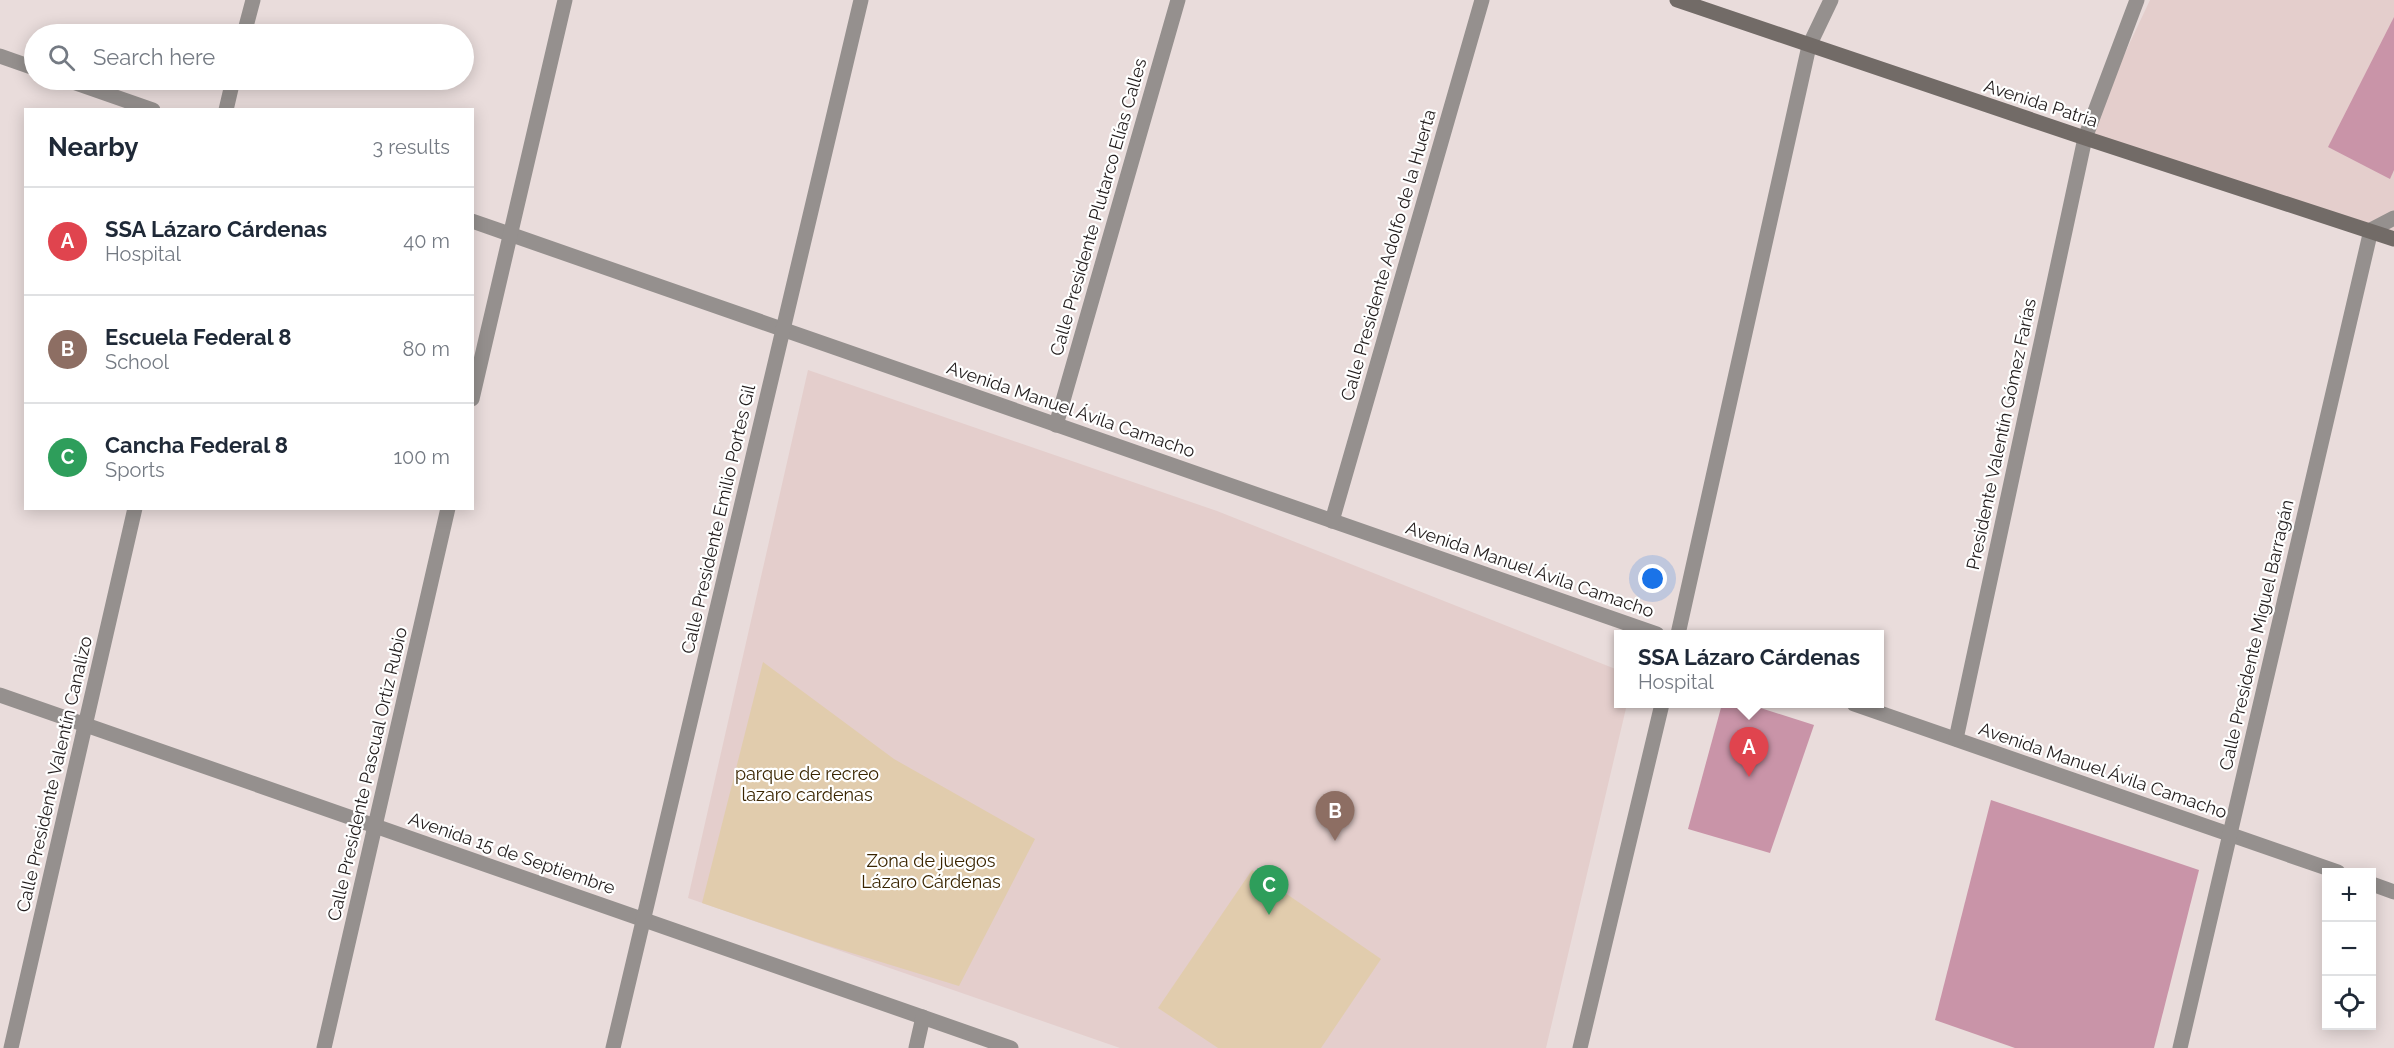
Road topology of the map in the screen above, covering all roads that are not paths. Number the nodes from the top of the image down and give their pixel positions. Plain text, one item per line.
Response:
1 (253, 0) edge
2 (565, 0) edge
3 (861, 0) edge
4 (1178, 0) edge
5 (1482, 0) edge
6 (1677, 0) edge
7 (1832, 0) edge
8 (2137, 0) edge
9 (247, 24) edge
10 (1809, 46) junction
11 (0, 56) edge
12 (24, 64) edge
13 (96, 90) edge
14 (231, 90) edge
15 (147, 108) edge
16 (226, 108) edge
17 (2085, 138) junction
18 (2394, 218) edge
19 (474, 222) edge
20 (2371, 231) junction
21 (510, 234) junction
22 (2394, 239) edge
23 (782, 329) junction
24 (474, 390) edge
25 (1056, 425) junction
26 (135, 510) edge
27 (448, 510) edge
28 (1332, 521) junction
29 (1645, 630) edge
30 (1679, 630) edge
31 (0, 695) edge
32 (1661, 708) edge
33 (1866, 708) edge
34 (86, 725) junction
35 (1956, 739) junction
36 (375, 826) junction
37 (2229, 834) junction
38 (2324, 868) edge
39 (2376, 885) edge
40 (2394, 892) edge
41 (644, 920) junction
42 (923, 1017) junction
43 (10, 1048) edge
44 (324, 1048) edge
45 (613, 1048) edge
46 (916, 1048) edge
47 (1011, 1048) edge
48 (1580, 1048) edge
49 (2180, 1048) edge

1 - 9 street
2 - 21 street
3 - 23 street, Calle Presidente Emilio Portes Gil
4 - 25 street, Calle Presidente Plutarco Elías Calles
5 - 28 street, Calle Presidente Adolfo de la Huerta
6 - 10 main road, Avenida Patria
7 - 10 street
8 - 17 street, Presidente Valentín Gómez Farías
10 - 17 main road, Avenida Patria
10 - 30 street
11 - 12 street
13 - 15 street
14 - 16 street
17 - 20 main road, Avenida Patria
17 - 35 street, Presidente Valentín Gómez Farías
18 - 20 street
19 - 21 street, Avenida Manuel Ávila Camacho
20 - 22 main road, Avenida Patria
20 - 37 street, Calle Presidente Miguel Barragán
21 - 23 street, Avenida Manuel Ávila Camacho
21 - 24 street
23 - 25 street, Avenida Manuel Ávila Camacho
23 - 41 street, Calle Presidente Emilio Portes Gil
25 - 28 street, Avenida Manuel Ávila Camacho
26 - 34 street, Calle Presidente Valentín Canalizo
27 - 36 street, Calle Presidente Pascual Ortiz Rubio
28 - 29 street, Avenida Manuel Ávila Camacho
31 - 34 street, Avenida 15 de Septiembre
32 - 48 street
33 - 35 street, Avenida Manuel Ávila Camacho
34 - 36 street, Avenida 15 de Septiembre
34 - 43 street, Calle Presidente Valentín Canalizo
35 - 37 street, Avenida Manuel Ávila Camacho
36 - 41 street, Avenida 15 de Septiembre
36 - 44 street, Calle Presidente Pascual Ortiz Rubio
37 - 38 street, Avenida Manuel Ávila Camacho
37 - 49 street, Calle Presidente Miguel Barragán
39 - 40 street
41 - 42 street, Avenida 15 de Septiembre
41 - 45 street, Calle Presidente Emilio Portes Gil
42 - 46 street
42 - 47 street, Avenida 15 de Septiembre

